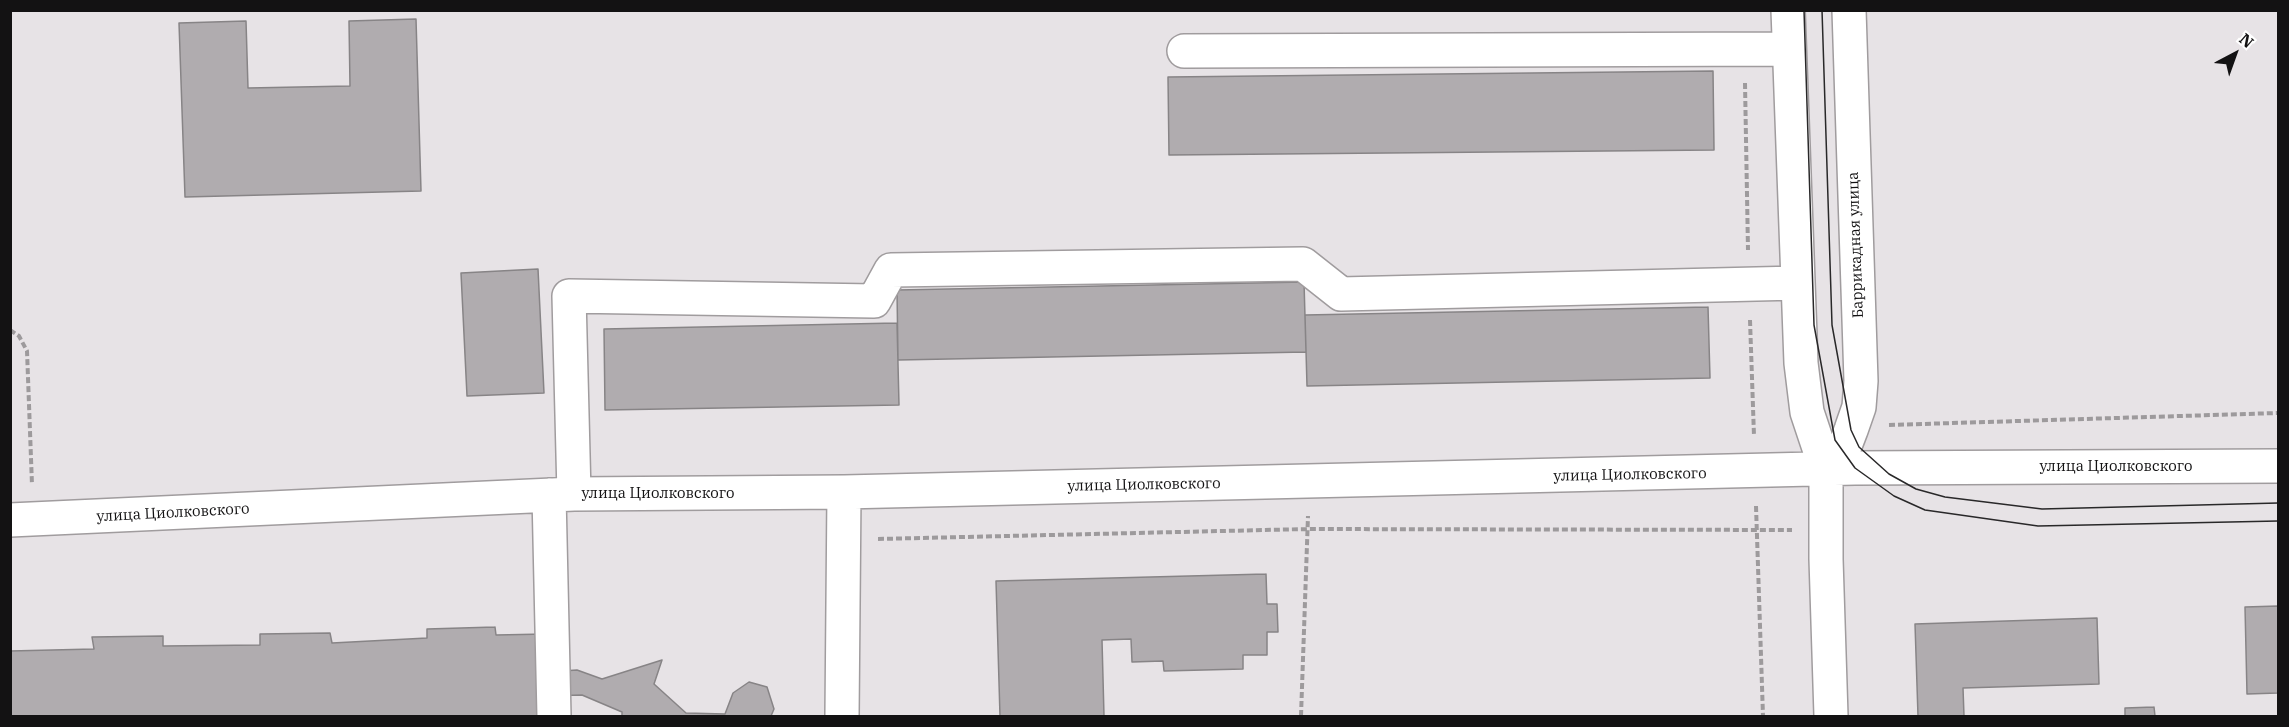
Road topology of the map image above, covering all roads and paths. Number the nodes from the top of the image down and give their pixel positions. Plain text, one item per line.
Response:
1 (1788, 10) edge
2 (1849, 10) edge
3 (1744, 49) junction
4 (1789, 49) junction
5 (1184, 51) dead end
6 (1798, 283) junction
7 (1748, 284) junction
8 (10, 330) edge
9 (2278, 413) edge
10 (1883, 425) dead end
11 (1754, 431) dead end
12 (2278, 466) edge
13 (1826, 469) junction
14 (1755, 472) junction
15 (1310, 482) junction
16 (844, 492) junction
17 (562, 495) junction
18 (22, 520) edge
19 (1308, 529) junction
20 (1757, 530) junction
21 (1825, 530) junction
22 (844, 539) junction
23 (554, 717) edge
24 (843, 717) edge
25 (1301, 717) edge
26 (1763, 717) edge
27 (1831, 717) edge

1 - 4 street
2 - 13 street, Баррикадная улица
3 - 4 street
3 - 5 street
3 - 7 path
4 - 6 street
6 - 7 street
6 - 13 street
7 - 11 path
7 - 17 street
8 - 18 path
9 - 10 path
12 - 13 street, улица Циолковского
13 - 14 street, улица Циолковского
13 - 21 street
14 - 15 street, улица Циолковского
14 - 20 path
15 - 16 street, улица Циолковского
15 - 19 path
16 - 17 street, улица Циолковского
16 - 22 street
17 - 18 street, улица Циолковского
17 - 23 street
19 - 20 path
19 - 22 path
19 - 25 path
20 - 21 path
20 - 26 path
21 - 27 street
22 - 24 street

